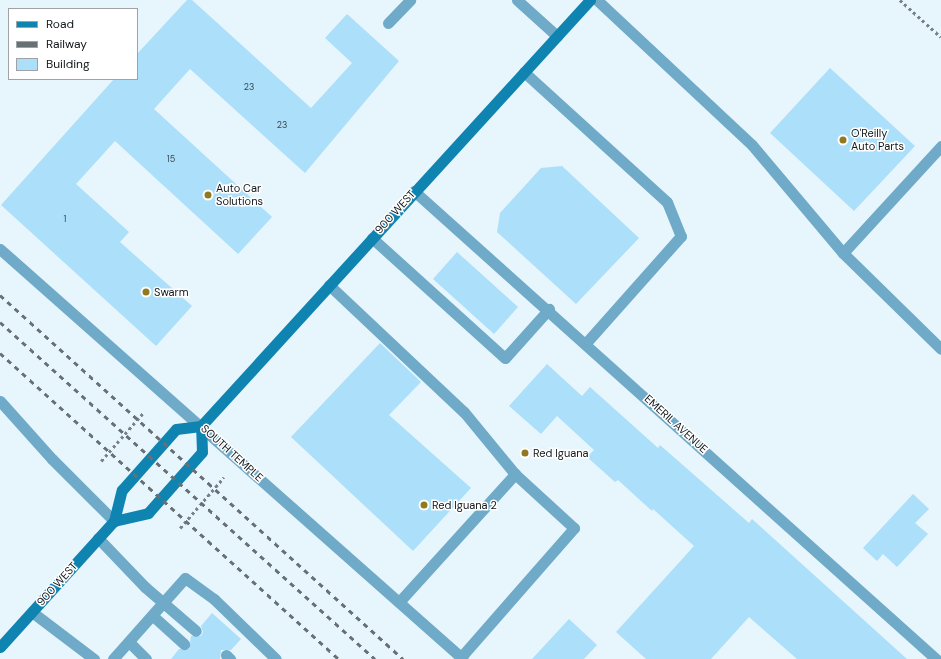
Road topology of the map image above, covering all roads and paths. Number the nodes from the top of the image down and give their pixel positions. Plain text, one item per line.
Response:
1 (410, 0) edge
2 (517, 0) edge
3 (590, 0) edge
4 (597, 0) edge
5 (900, 0) edge
6 (388, 23) dead end
7 (557, 36) junction
8 (941, 36) edge
9 (524, 72) junction
10 (941, 146) edge
11 (414, 191) junction
12 (372, 238) junction
13 (0, 249) edge
14 (843, 253) junction
15 (329, 285) junction
16 (549, 309) junction
17 (586, 343) junction
18 (941, 348) edge
19 (0, 401) edge
20 (144, 412) dead end
21 (201, 426) junction
22 (101, 461) dead end
23 (515, 474) junction
24 (224, 478) dead end
25 (114, 521) junction
26 (180, 528) dead end
27 (98, 538) junction
28 (398, 602) junction
29 (164, 604) junction
30 (32, 612) junction
31 (153, 616) junction
32 (196, 630) dead end
33 (129, 642) junction
34 (184, 644) dead end
35 (0, 647) edge
36 (462, 658) edge
37 (94, 659) edge
38 (113, 659) edge
39 (146, 659) edge
40 (276, 659) edge
41 (936, 659) edge

1 - 6 street
2 - 7 street
3 - 7 main road, 900 WEST
4 - 14 street
5 - 8 path
7 - 9 main road, 900 WEST
9 - 11 main road, 900 WEST
9 - 17 street
10 - 14 street
11 - 12 main road, 900 WEST
11 - 16 street, EMERIL AVENUE
12 - 15 main road, 900 WEST
12 - 16 street
13 - 21 street, SOUTH TEMPLE
14 - 18 street
15 - 21 main road, 900 WEST
15 - 23 street
16 - 17 street, EMERIL AVENUE
17 - 41 street, EMERIL AVENUE
19 - 25 street
20 - 22 path
21 - 25 main road, 900 WEST
21 - 25 main road
21 - 28 street, SOUTH TEMPLE
23 - 28 street
23 - 36 street
24 - 26 path
25 - 27 main road, 900 WEST
27 - 29 street
27 - 30 main road, 900 WEST
28 - 36 street, SOUTH TEMPLE
29 - 31 street
29 - 32 street
29 - 40 street
30 - 35 main road, 900 WEST
30 - 37 street
31 - 33 street
31 - 34 street
33 - 38 street
33 - 39 street

